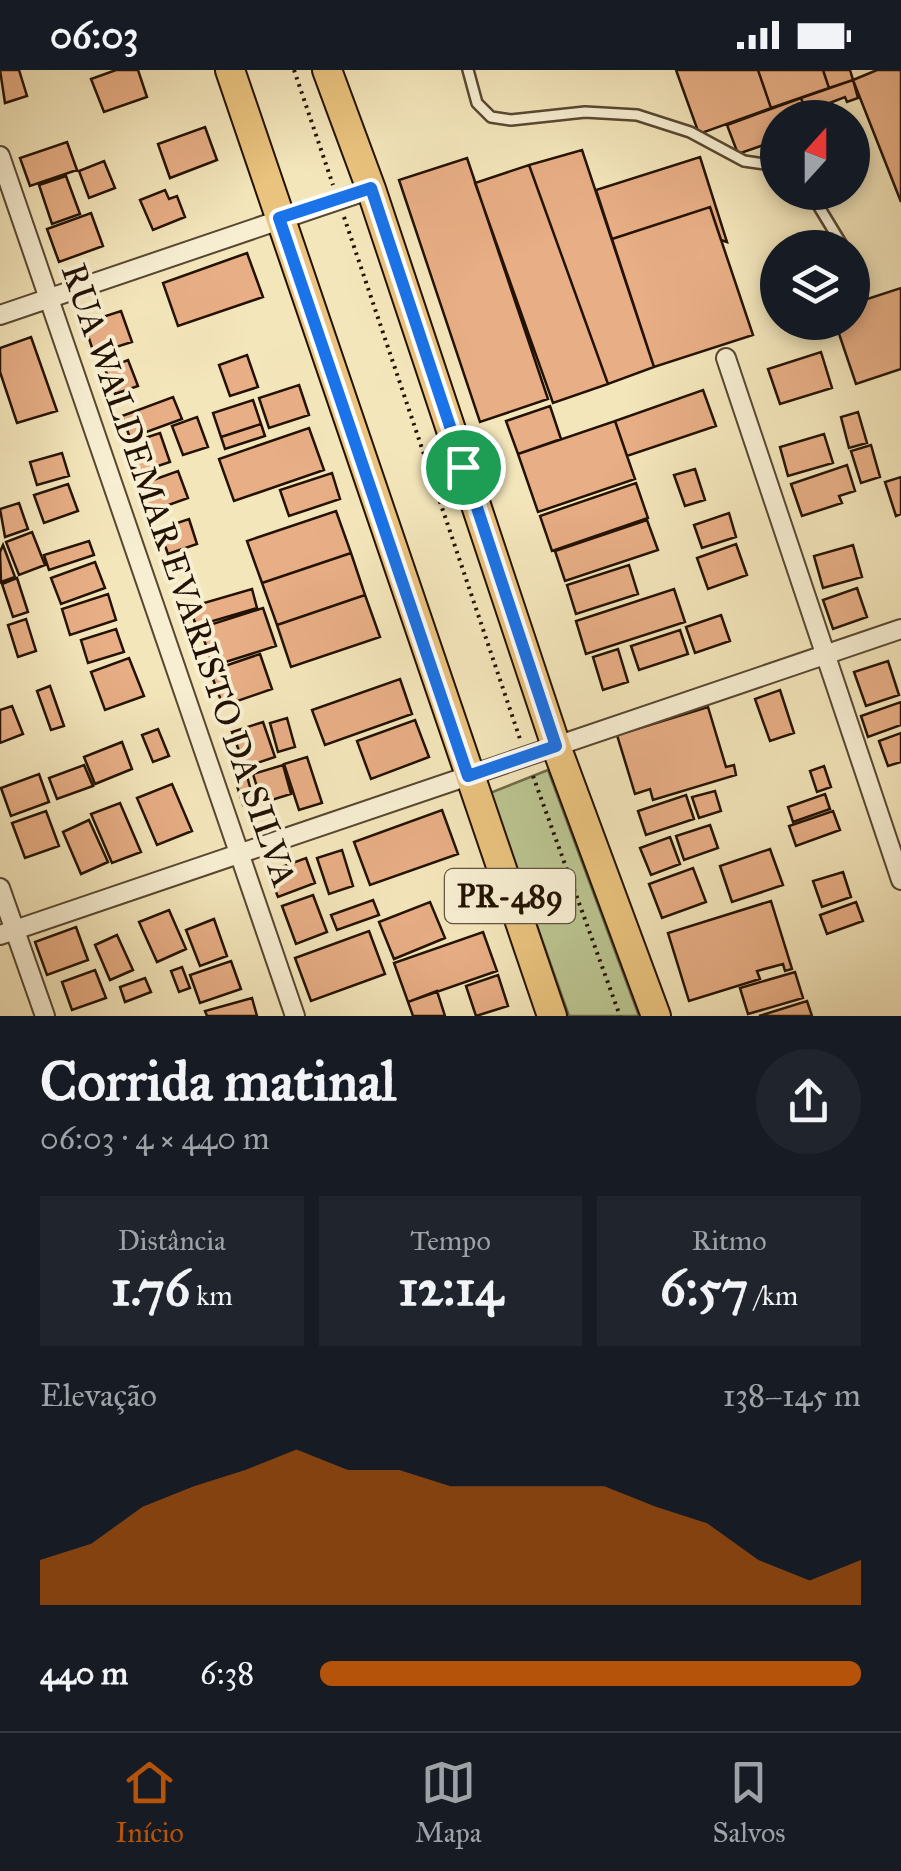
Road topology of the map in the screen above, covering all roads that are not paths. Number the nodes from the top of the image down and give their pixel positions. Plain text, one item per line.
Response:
1 (230, 70) edge
2 (327, 70) edge
3 (468, 70) edge
4 (0, 156) edge
5 (760, 163) edge
6 (371, 188) junction
7 (279, 218) junction
8 (50, 297) junction
9 (0, 314) edge
10 (726, 358) dead end
11 (901, 629) edge
12 (824, 653) junction
13 (556, 746) junction
14 (468, 776) junction
15 (239, 853) junction
16 (901, 880) edge
17 (0, 888) edge
18 (7, 932) edge
19 (45, 1016) edge
20 (295, 1016) edge
21 (552, 1016) edge
22 (656, 1016) edge

1 - 7 main road, PR-489
2 - 6 main road, PR-489
3 - 5 lane
4 - 8 street, RUA WALDEMAR EVARISTO DA SILVA
6 - 7 street
6 - 13 main road, PR-489
7 - 8 street
7 - 14 main road, PR-489
8 - 9 street
8 - 15 street, RUA WALDEMAR EVARISTO DA SILVA
10 - 12 street
11 - 12 street
12 - 13 street
12 - 16 street
13 - 14 street
13 - 22 main road, PR-489
14 - 15 street
14 - 21 main road, PR-489
15 - 18 street
15 - 20 street, RUA WALDEMAR EVARISTO DA SILVA
17 - 18 street
18 - 19 street

